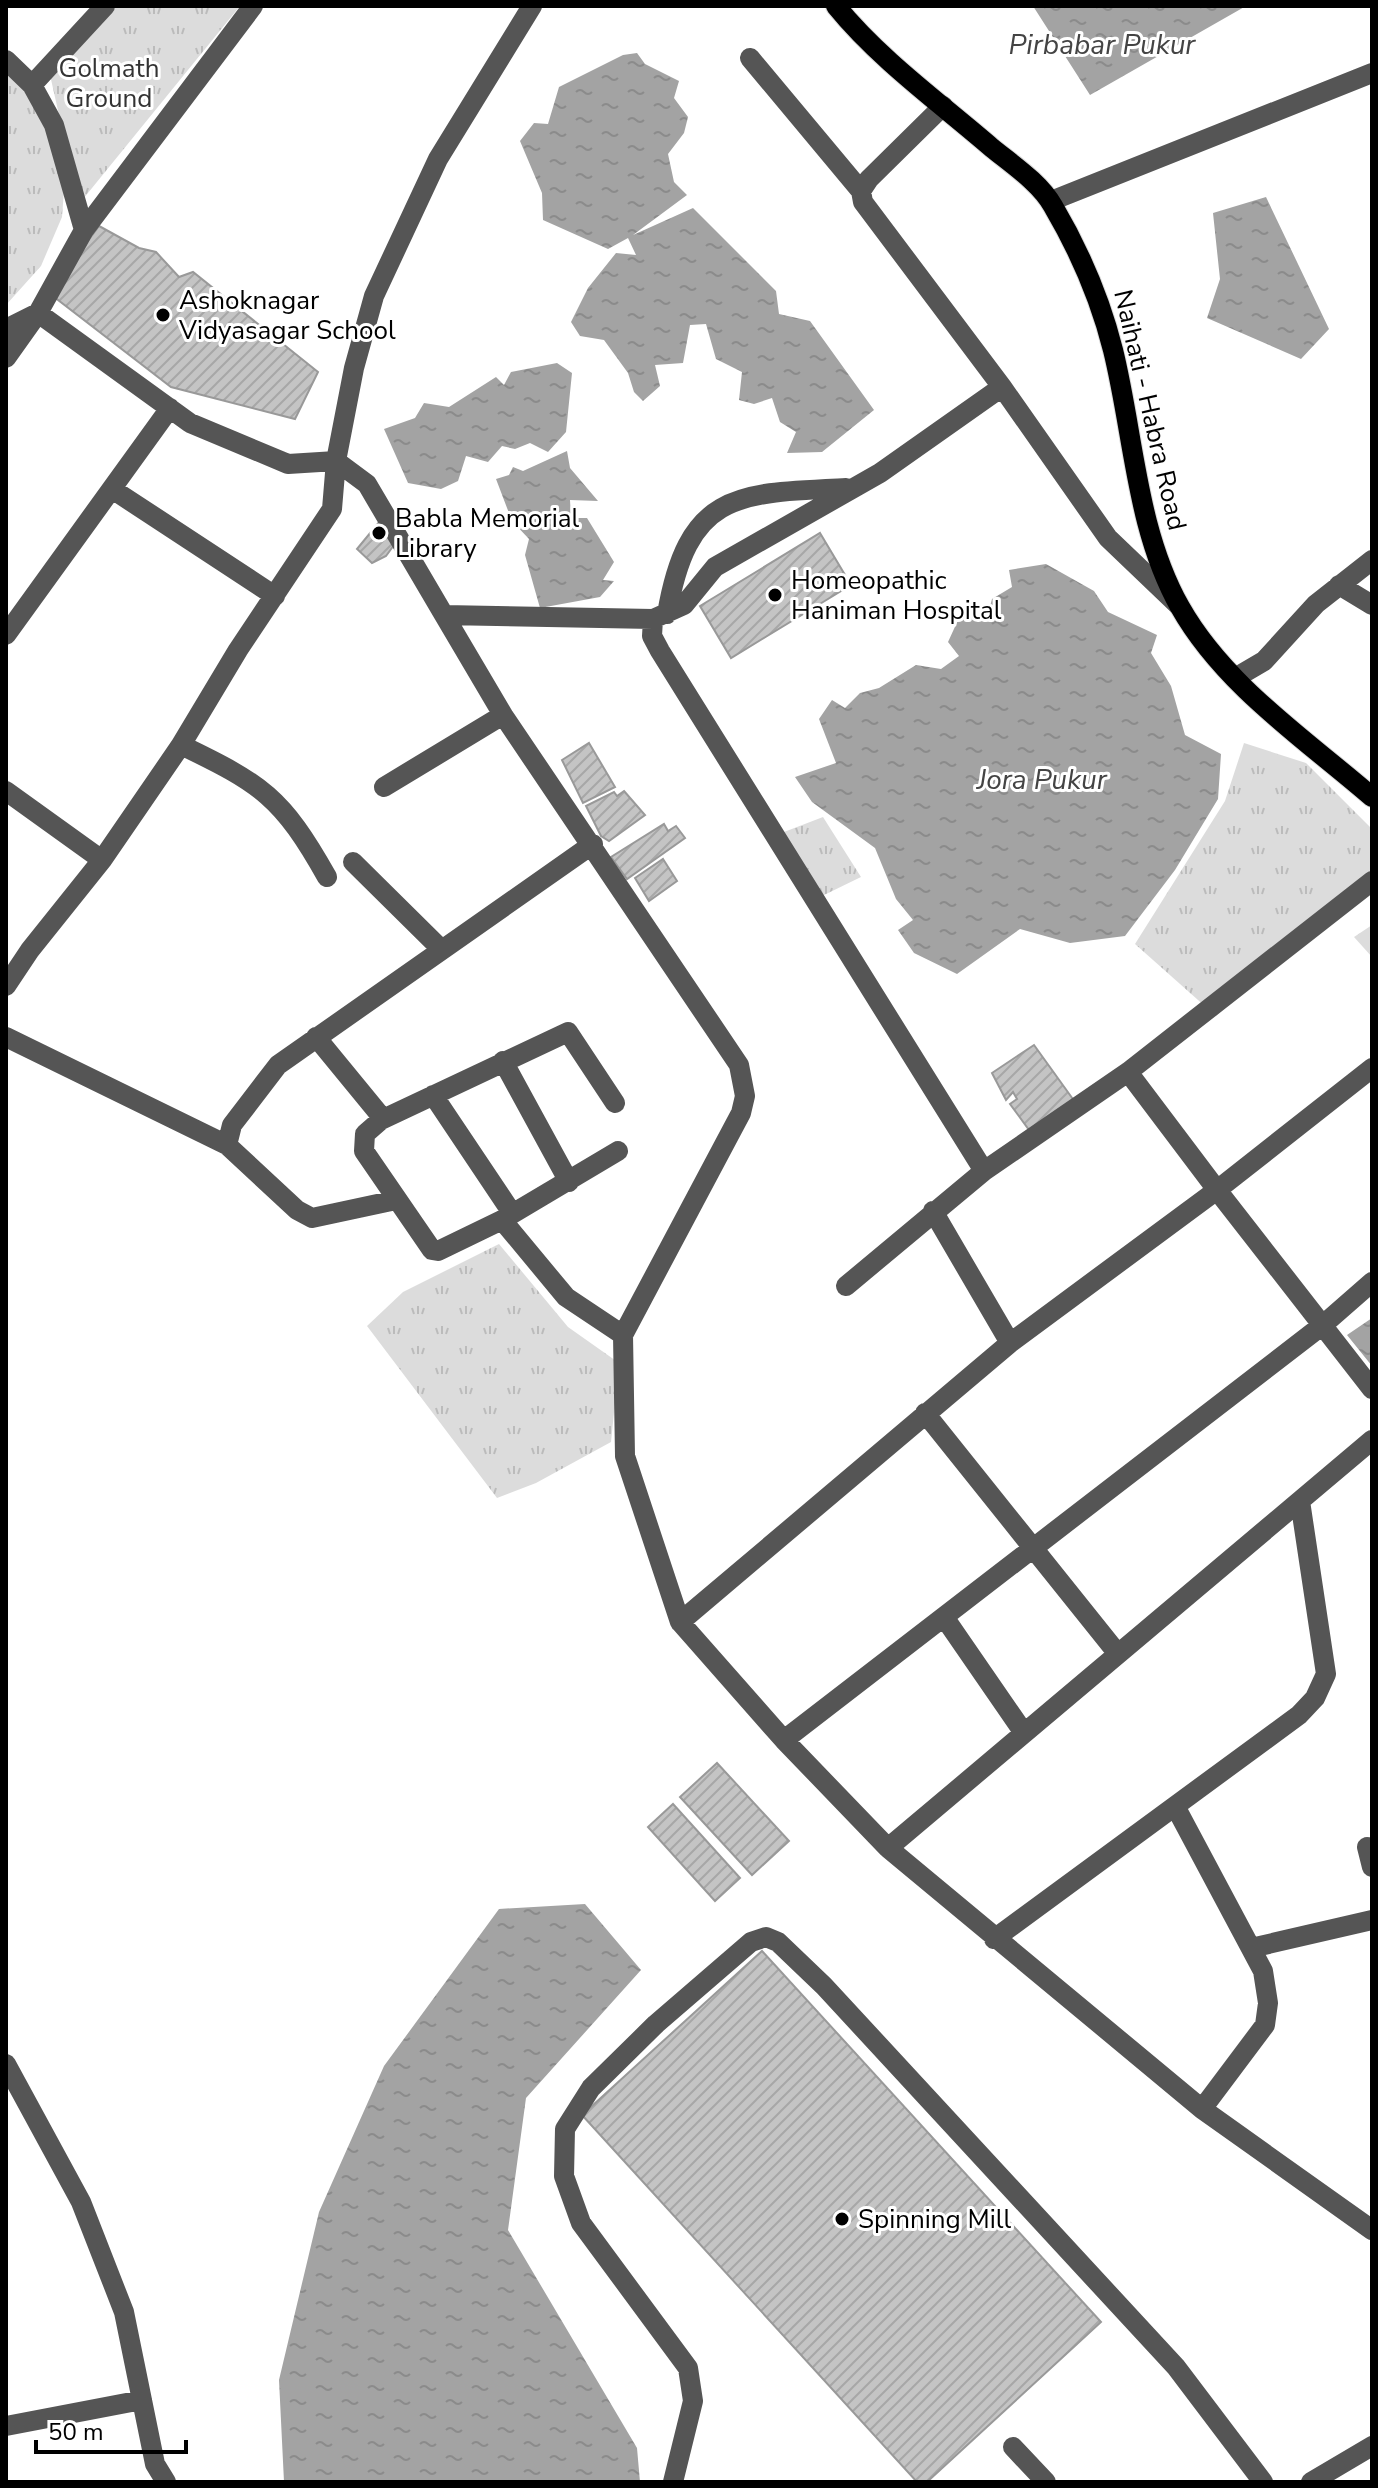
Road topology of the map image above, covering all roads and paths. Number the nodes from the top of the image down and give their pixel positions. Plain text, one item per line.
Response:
1 (105, 6) edge
2 (253, 6) edge
3 (532, 6) edge
4 (836, 6) edge
5 (750, 58) dead end
6 (6, 60) edge
7 (1372, 73) edge
8 (32, 85) junction
9 (943, 106) junction
10 (861, 191) junction
11 (1051, 201) junction
12 (84, 230) junction
13 (38, 313) junction
14 (6, 329) edge
15 (6, 358) edge
16 (1002, 387) junction
17 (170, 408) junction
18 (336, 461) junction
19 (851, 487) junction
20 (112, 489) junction
21 (1372, 560) edge
22 (1339, 585) junction
23 (275, 596) junction
24 (1372, 605) edge
25 (1180, 606) junction
26 (444, 615) junction
27 (660, 616) junction
28 (6, 635) edge
29 (1235, 678) junction
30 (503, 715) junction
31 (181, 745) junction
32 (384, 787) dead end
33 (6, 791) edge
34 (1372, 797) edge
35 (593, 844) junction
36 (102, 860) junction
37 (353, 862) dead end
38 (327, 877) dead end
39 (1372, 881) edge
40 (441, 949) junction
41 (6, 986) edge
42 (6, 1037) edge
43 (316, 1037) junction
44 (503, 1061) junction
45 (1372, 1068) edge
46 (1128, 1072) junction
47 (433, 1095) junction
48 (615, 1103) dead end
49 (381, 1120) junction
50 (227, 1145) junction
51 (618, 1151) dead end
52 (984, 1171) junction
53 (569, 1182) junction
54 (1217, 1190) junction
55 (396, 1200) junction
56 (933, 1211) junction
57 (507, 1216) junction
58 (1372, 1282) edge
59 (846, 1286) dead end
60 (1324, 1324) junction
61 (623, 1335) junction
62 (1010, 1343) junction
63 (1372, 1389) edge
64 (925, 1413) junction
65 (1372, 1440) edge
66 (1300, 1501) junction
67 (1033, 1549) junction
68 (944, 1617) junction
69 (680, 1622) junction
70 (1118, 1654) junction
71 (1024, 1733) junction
72 (784, 1740) junction
73 (1175, 1806) junction
74 (888, 1848) junction
75 (1372, 1920) edge
76 (994, 1939) junction
77 (1251, 1948) junction
78 (6, 2064) edge
79 (1202, 2109) junction
80 (1372, 2230) edge
81 (142, 2400) junction
82 (6, 2426) edge
83 (1372, 2446) edge
84 (1013, 2447) dead end
85 (166, 2482) edge
86 (673, 2482) edge
87 (1046, 2482) edge
88 (1263, 2482) edge
89 (1311, 2482) edge

1 - 8 street
2 - 12 street
3 - 18 street
4 - 9 main road, Naihati - Habra Road
5 - 10 street
6 - 8 street
7 - 11 street
8 - 12 street
9 - 10 street
9 - 11 main road, Naihati - Habra Road
10 - 16 street
11 - 25 main road, Naihati - Habra Road
12 - 13 street
13 - 14 street
13 - 15 street
13 - 17 street
16 - 19 street
16 - 25 street
17 - 18 street
17 - 20 street
18 - 23 street
18 - 26 street
19 - 27 street
19 - 27 street
20 - 23 street
20 - 28 street
21 - 22 street
22 - 24 street
22 - 29 street
23 - 31 street
25 - 29 main road, Naihati - Habra Road
26 - 27 street
26 - 30 street
27 - 52 street
29 - 34 main road, Naihati - Habra Road
30 - 32 street
30 - 35 street
31 - 36 street
31 - 38 street
33 - 36 street
35 - 40 street
35 - 61 street
36 - 41 street
37 - 40 street
39 - 46 street
40 - 43 street
42 - 50 street
43 - 49 street
43 - 50 street
44 - 47 street
44 - 48 street
44 - 53 street
45 - 54 street
46 - 52 street
46 - 54 street
47 - 49 street
47 - 57 street
49 - 55 street
50 - 55 street
51 - 53 street
52 - 56 street
53 - 57 street
54 - 60 street
54 - 62 street
55 - 57 street
56 - 59 street
56 - 62 street
57 - 61 street
58 - 60 street
60 - 63 street
60 - 67 street
61 - 69 street
62 - 64 street
64 - 67 street
64 - 69 street
65 - 66 street
66 - 70 street
66 - 73 street
67 - 68 street
67 - 70 street
68 - 71 street
68 - 72 street
69 - 72 street
70 - 71 street
71 - 74 street
72 - 74 street
73 - 76 street
73 - 77 street
74 - 76 street
75 - 77 street
76 - 79 street
77 - 79 street
78 - 81 street
79 - 80 street
81 - 82 street
81 - 85 street
83 - 89 street
84 - 87 street
86 - 88 street

